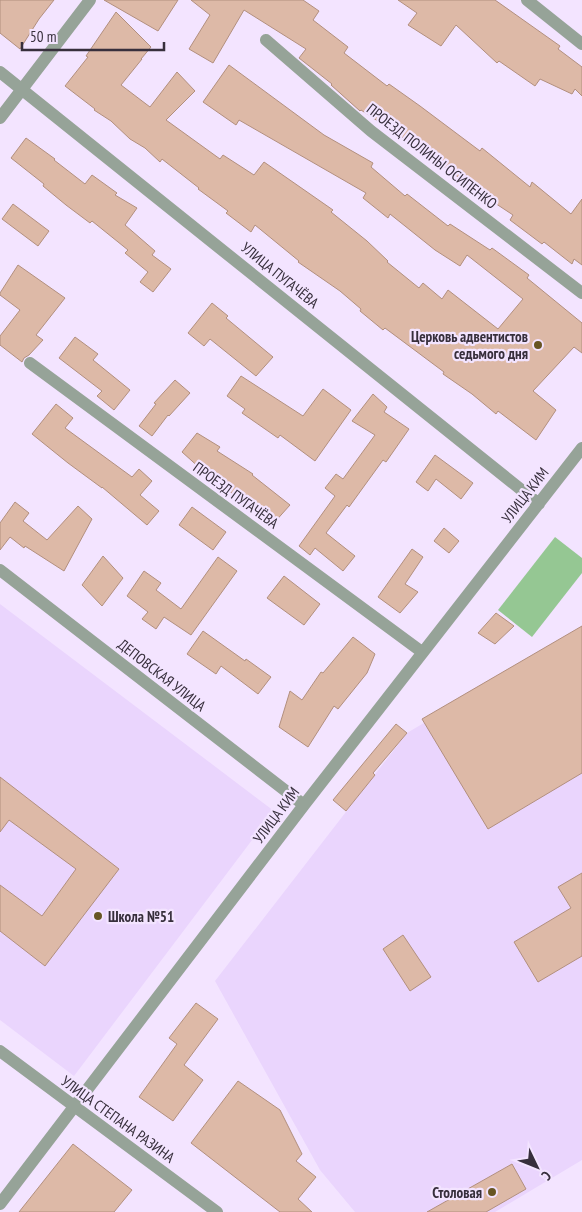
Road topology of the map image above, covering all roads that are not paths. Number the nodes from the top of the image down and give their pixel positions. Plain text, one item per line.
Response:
1 (90, 0) edge
2 (527, 0) edge
3 (266, 40) dead end
4 (582, 44) edge
5 (0, 72) edge
6 (22, 89) junction
7 (0, 118) edge
8 (582, 293) edge
9 (30, 363) dead end
10 (582, 448) edge
11 (539, 504) junction
12 (0, 570) edge
13 (422, 652) junction
14 (304, 805) junction
15 (0, 1051) edge
16 (74, 1107) junction
17 (0, 1204) edge
18 (217, 1212) edge

1 - 6 street
2 - 4 street
3 - 8 street, ПРОЕЗД ПОЛИНЫ ОСИПЕНКО
5 - 6 street, УЛИЦА ПУГАЧЁВА
6 - 7 street
6 - 11 street, УЛИЦА ПУГАЧЁВА
9 - 13 street, ПРОЕЗД ПУГАЧЁВА
10 - 11 street, УЛИЦА КИМ
11 - 13 street, УЛИЦА КИМ
12 - 14 street, ДЕПОВСКАЯ УЛИЦА
13 - 14 street, УЛИЦА КИМ
14 - 16 street, УЛИЦА КИМ
15 - 16 street, УЛИЦА СТЕПАНА РАЗИНА
16 - 17 street, УЛИЦА КИМ
16 - 18 street, УЛИЦА СТЕПАНА РАЗИНА

